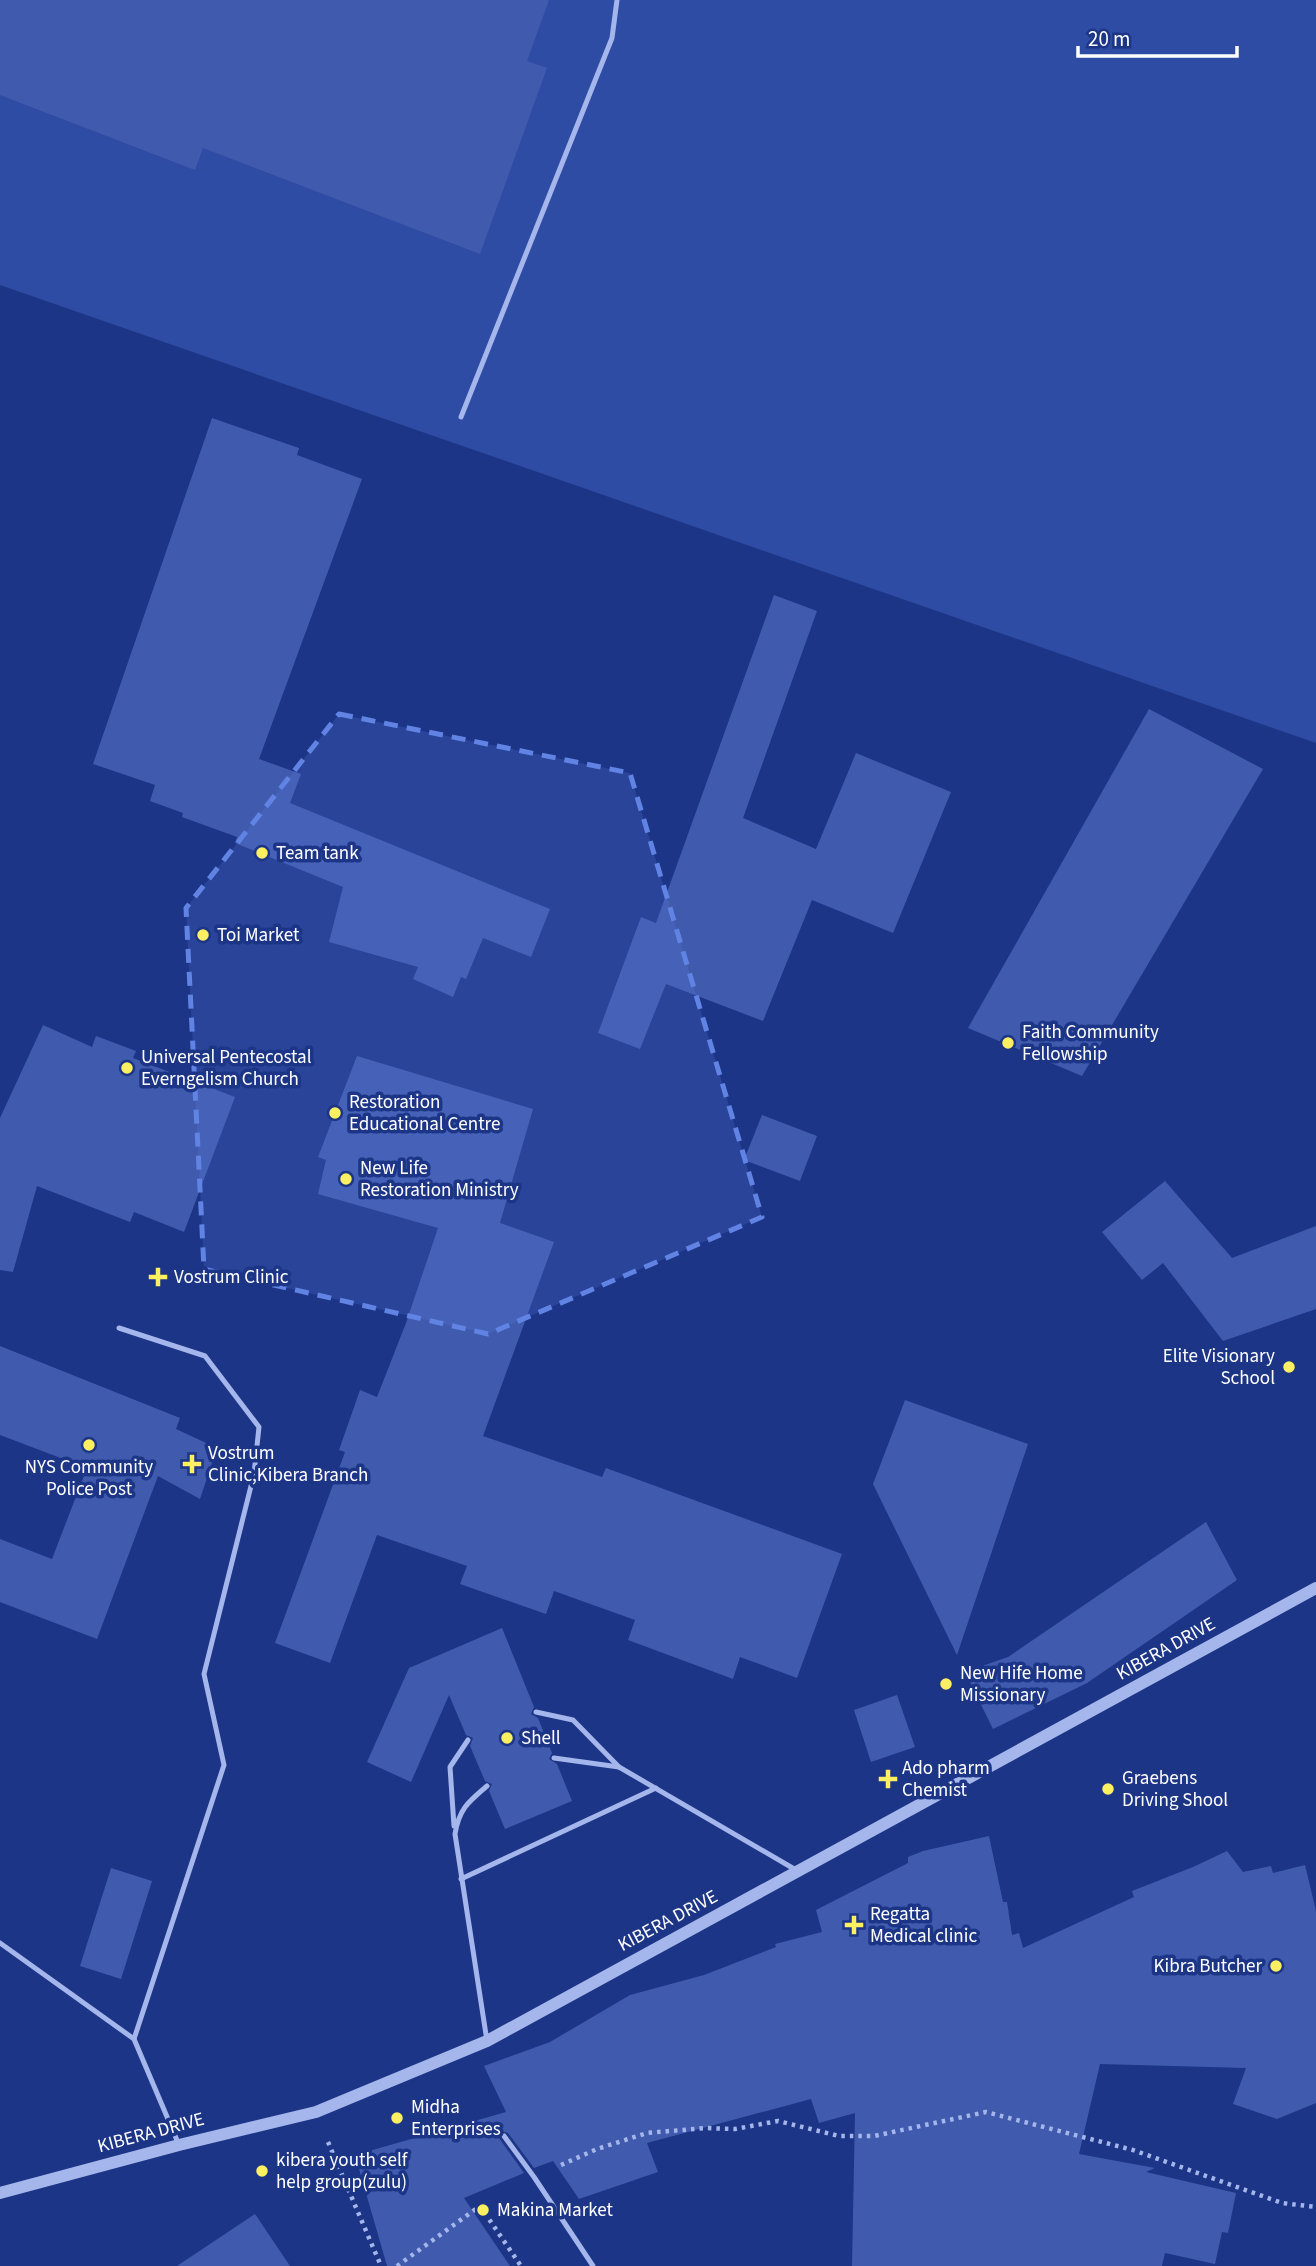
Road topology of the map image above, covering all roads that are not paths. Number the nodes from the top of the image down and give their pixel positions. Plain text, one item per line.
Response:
1 (617, 0) edge
2 (461, 417) dead end
3 (119, 1328) dead end
4 (1316, 1588) edge
5 (536, 1712) dead end
6 (468, 1740) dead end
7 (554, 1758) dead end
8 (619, 1767) junction
9 (487, 1786) dead end
10 (656, 1788) junction
11 (455, 1835) junction
12 (799, 1872) junction
13 (461, 1879) junction
14 (0, 1943) edge
15 (134, 2039) junction
16 (487, 2041) junction
17 (504, 2136) dead end
18 (179, 2145) junction
19 (0, 2193) edge
20 (593, 2266) edge

1 - 2 lane
3 - 15 lane
4 - 12 street, KIBERA DRIVE
5 - 8 lane
6 - 11 lane
7 - 8 lane
8 - 10 lane
9 - 11 lane
10 - 12 lane
10 - 13 lane
11 - 13 lane
12 - 16 street, KIBERA DRIVE
13 - 16 lane
14 - 15 lane
15 - 18 lane
16 - 18 street, KIBERA DRIVE
17 - 20 lane
18 - 19 street, KIBERA DRIVE

